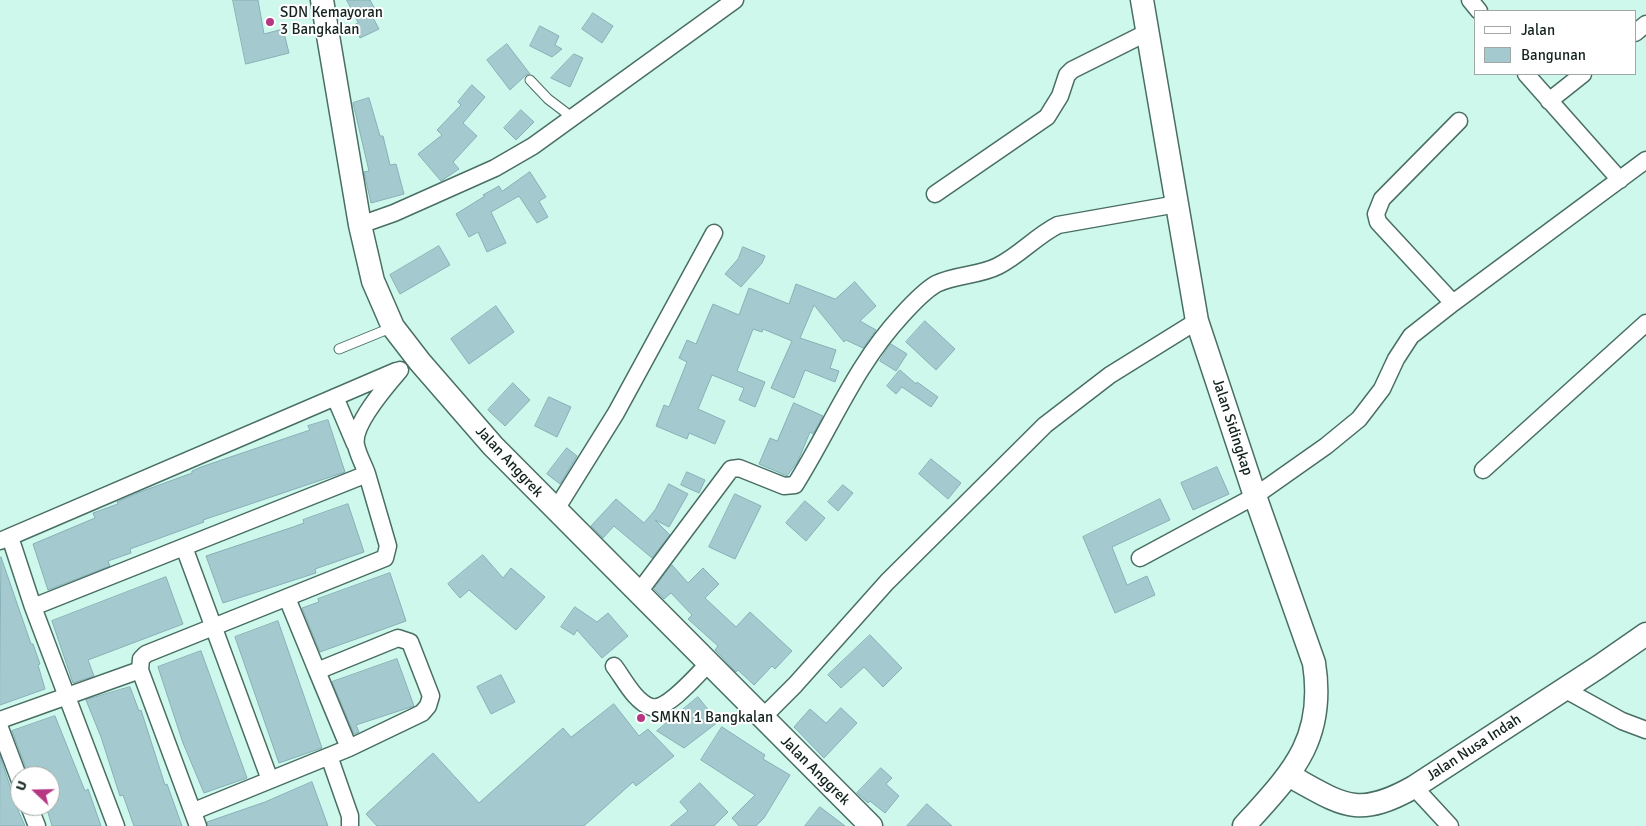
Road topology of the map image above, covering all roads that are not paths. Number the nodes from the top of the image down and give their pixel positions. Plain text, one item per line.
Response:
1 (322, 0) edge
2 (735, 0) edge
3 (1142, 0) edge
4 (1470, 0) edge
5 (1478, 10) edge
6 (1646, 24) edge
7 (1636, 32) edge
8 (1146, 33) junction
9 (1527, 75) edge
10 (1582, 75) edge
11 (530, 80) dead end
12 (1550, 101) junction
13 (573, 118) junction
14 (1460, 121) dead end
15 (1646, 160) edge
16 (1620, 180) junction
17 (936, 194) dead end
18 (1177, 204) junction
19 (360, 225) junction
20 (714, 233) dead end
21 (1453, 303) junction
22 (1197, 321) junction
23 (1646, 323) edge
24 (393, 327) junction
25 (339, 349) dead end
26 (410, 366) junction
27 (335, 397) junction
28 (355, 444) junction
29 (1483, 470) dead end
30 (367, 474) junction
31 (1255, 496) junction
32 (555, 511) junction
33 (5, 539) edge
34 (184, 547) junction
35 (1140, 558) dead end
36 (639, 592) junction
37 (287, 598) junction
38 (33, 607) junction
39 (214, 626) junction
40 (1646, 634) edge
41 (709, 663) junction
42 (614, 666) dead end
43 (140, 670) junction
44 (317, 671) junction
45 (1564, 689) junction
46 (67, 696) junction
47 (762, 718) junction
48 (0, 720) edge
49 (1643, 725) edge
50 (0, 728) edge
51 (348, 748) junction
52 (329, 756) junction
53 (14, 766) edge
54 (1290, 776) junction
55 (270, 780) junction
56 (1414, 787) junction
57 (196, 819) edge
58 (116, 826) edge
59 (350, 826) edge
60 (872, 826) edge
61 (1244, 826) edge
62 (1450, 826) edge

1 - 19 street, Jalan Anggrek
2 - 13 street
3 - 8 street, Jalan Sidingkap
4 - 5 street
6 - 7 street
8 - 17 street
8 - 18 street, Jalan Sidingkap
9 - 12 street
10 - 12 street
11 - 13 lane
12 - 16 street
13 - 19 street
14 - 21 street
15 - 16 street
16 - 21 street
18 - 22 street, Jalan Sidingkap
18 - 36 street
19 - 24 street, Jalan Anggrek
20 - 32 street
21 - 31 street
22 - 31 street, Jalan Sidingkap
22 - 47 street
23 - 29 street
24 - 25 lane
24 - 26 street, Jalan Anggrek
26 - 27 street
26 - 28 street
26 - 32 street, Jalan Anggrek
27 - 28 street
27 - 33 street
28 - 30 street
30 - 34 street
30 - 37 street
31 - 35 street
31 - 54 street, Jalan Sidingkap
32 - 36 street, Jalan Anggrek
33 - 38 street
34 - 38 street
34 - 39 street
36 - 41 street, Jalan Anggrek
37 - 39 street
37 - 44 street
38 - 46 street
39 - 43 street
39 - 55 street
40 - 45 street, Jalan Nusa Indah
41 - 42 street
41 - 47 street, Jalan Anggrek
43 - 46 street
43 - 57 street
44 - 51 street
44 - 51 street
45 - 49 street
45 - 56 street, Jalan Nusa Indah
46 - 48 street
46 - 58 street
47 - 60 street, Jalan Anggrek
50 - 53 street
51 - 52 street
52 - 55 street
52 - 59 street
54 - 56 street, Jalan Nusa Indah
54 - 61 street, Jalan Sidingkap
55 - 57 street
56 - 62 street

